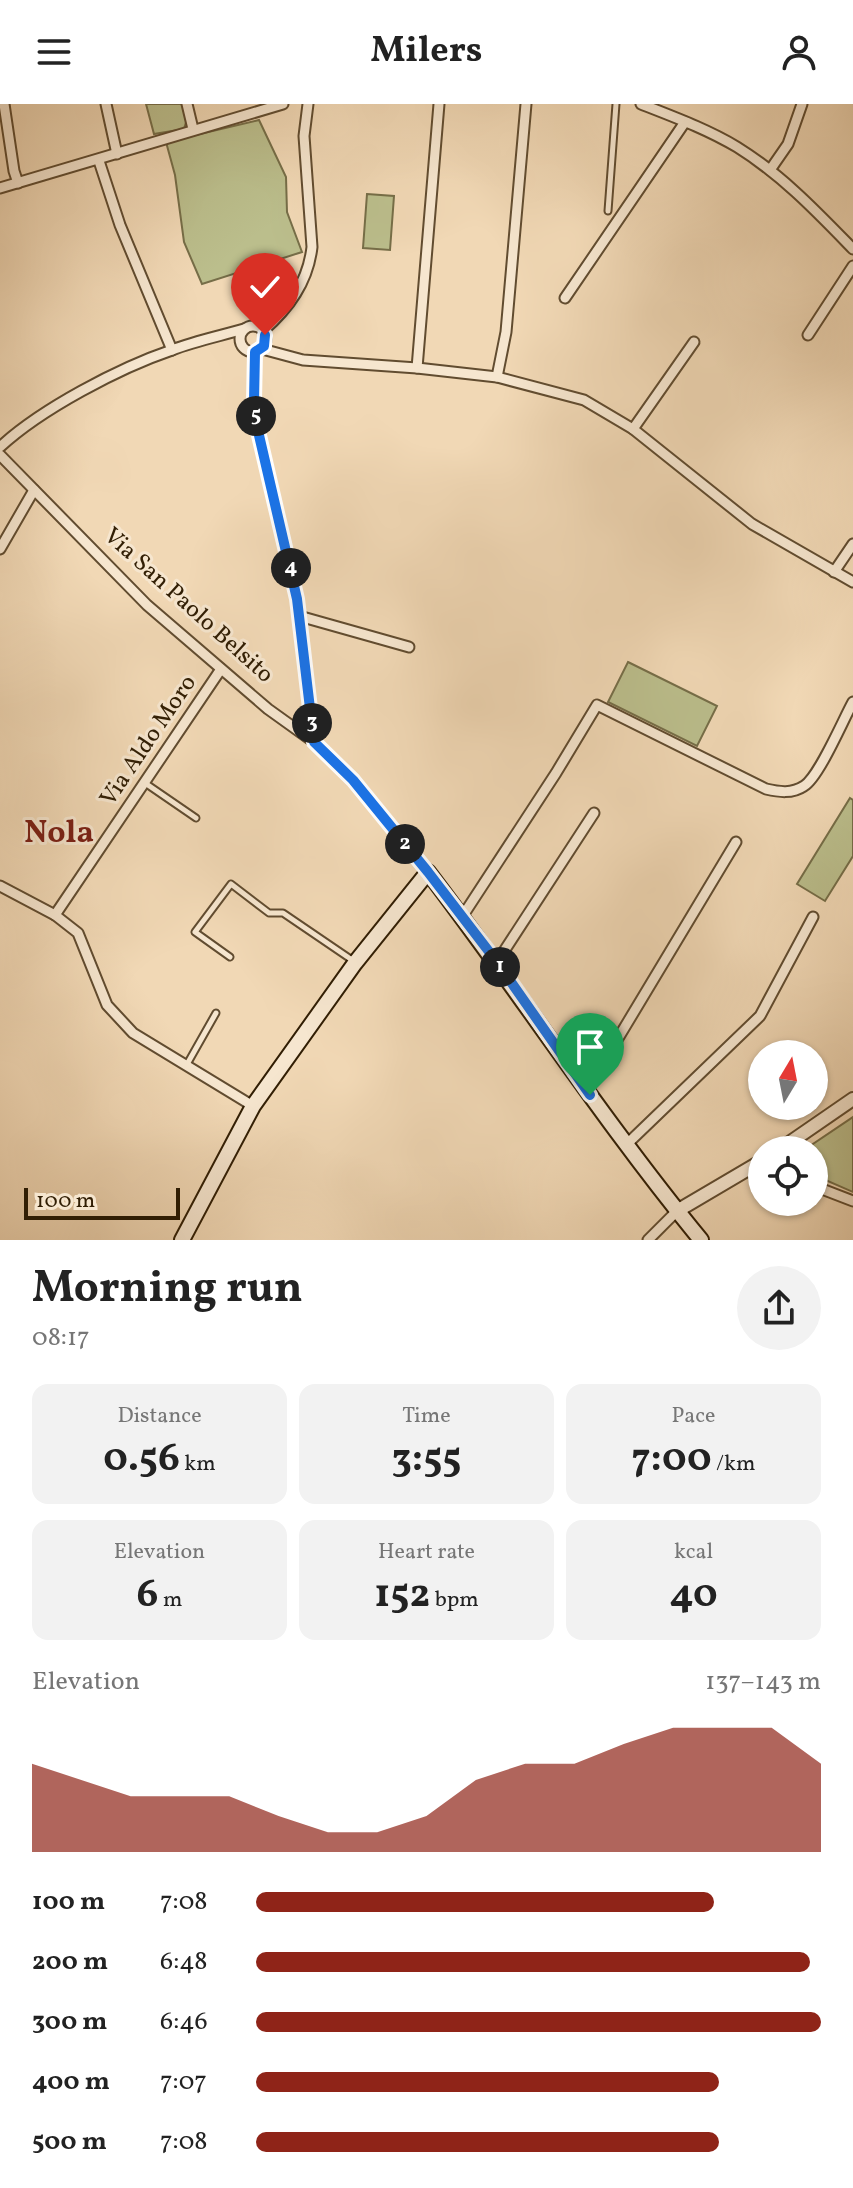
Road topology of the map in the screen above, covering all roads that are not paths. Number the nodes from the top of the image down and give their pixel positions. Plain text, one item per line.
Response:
1 (4, 104) edge
2 (106, 104) edge
3 (187, 104) edge
4 (283, 104) edge
5 (308, 104) edge
6 (439, 104) edge
7 (526, 104) edge
8 (616, 104) edge
9 (641, 104) edge
10 (802, 104) edge
11 (685, 122) junction
12 (193, 129) junction
13 (117, 154) junction
14 (99, 161) junction
15 (770, 170) junction
16 (18, 183) junction
17 (0, 188) edge
18 (608, 211) dead end
19 (853, 249) edge
20 (853, 266) edge
21 (565, 298) dead end
22 (244, 329) junction
23 (263, 331) junction
24 (808, 335) dead end
25 (694, 342) dead end
26 (172, 350) junction
27 (259, 350) junction
28 (417, 368) junction
29 (497, 377) junction
30 (633, 429) junction
31 (0, 447) edge
32 (0, 455) edge
33 (34, 490) junction
34 (853, 544) edge
35 (0, 549) edge
36 (834, 572) junction
37 (853, 582) edge
38 (299, 616) junction
39 (409, 647) dead end
40 (221, 669) junction
41 (853, 702) edge
42 (314, 742) junction
43 (144, 783) junction
44 (594, 813) dead end
45 (196, 818) dead end
46 (736, 842) dead end
47 (428, 872) junction
48 (0, 886) edge
49 (55, 915) junction
50 (462, 917) junction
51 (813, 917) dead end
52 (230, 957) dead end
53 (497, 962) junction
54 (355, 963) junction
55 (216, 1013) dead end
56 (185, 1067) junction
57 (581, 1081) junction
58 (853, 1099) edge
59 (253, 1106) junction
60 (799, 1136) edge
61 (626, 1145) junction
62 (748, 1171) edge
63 (828, 1191) edge
64 (853, 1201) edge
65 (677, 1211) junction
66 (182, 1240) edge
67 (648, 1240) edge
68 (701, 1240) edge

1 - 16 street
2 - 13 street
3 - 12 street
4 - 12 street
5 - 23 street
6 - 28 street
7 - 29 street
8 - 18 lane
9 - 11 street
10 - 15 street
11 - 15 street
11 - 21 street
12 - 13 street
13 - 14 street
14 - 16 street
14 - 26 street
15 - 19 street
16 - 17 street
20 - 24 street
22 - 23 street
22 - 26 street
22 - 27 street
23 - 27 street
25 - 30 street
26 - 31 street
27 - 28 street
27 - 38 street
28 - 29 street
29 - 30 street
30 - 36 street
32 - 33 street, Via San Paolo Belsito
33 - 35 street
33 - 40 street, Via San Paolo Belsito
34 - 36 street
36 - 37 street
38 - 39 street
38 - 42 street
40 - 42 street, Via San Paolo Belsito
40 - 43 street, Via Aldo Moro
41 - 50 street
42 - 47 street, Via San Paolo Belsito
43 - 45 lane
43 - 49 street, Via Aldo Moro
44 - 53 street
46 - 57 street
47 - 50 main road, Via San Paolo Belsito
47 - 54 main road
48 - 49 street
49 - 56 street
50 - 53 main road, Via San Paolo Belsito
51 - 61 street
52 - 54 lane
53 - 57 main road, Via San Paolo Belsito
54 - 59 main road
55 - 56 lane
56 - 59 street
57 - 61 main road, Via San Paolo Belsito
58 - 60 street
59 - 66 main road
61 - 65 main road, Via San Paolo Belsito
62 - 65 street
63 - 64 street
65 - 67 street
65 - 68 main road, Via San Paolo Belsito

